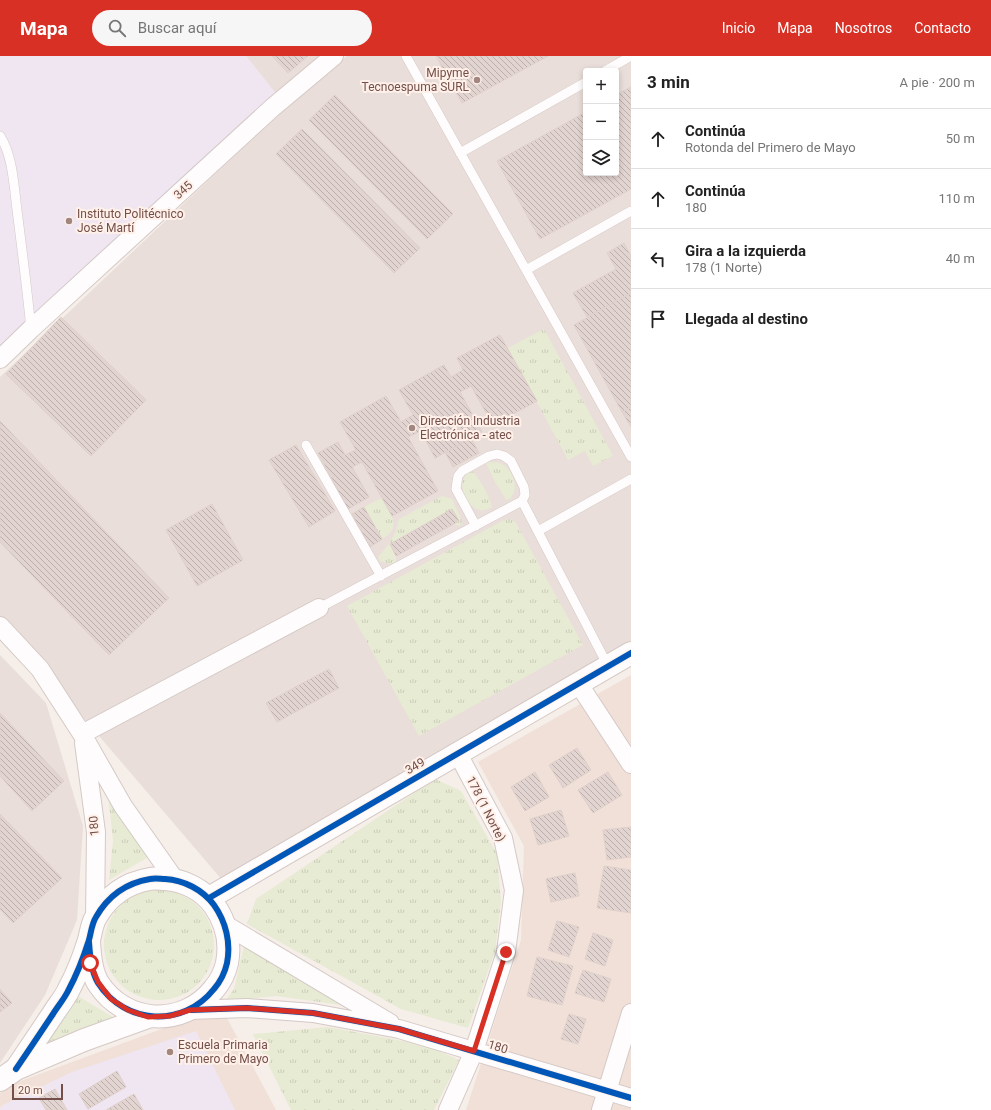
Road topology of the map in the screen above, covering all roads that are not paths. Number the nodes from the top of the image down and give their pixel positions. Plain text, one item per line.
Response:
1 (334, 56) edge
2 (406, 56) edge
3 (631, 56) edge
4 (610, 68) edge
5 (583, 84) edge
6 (0, 136) edge
7 (460, 153) junction
8 (631, 211) edge
9 (526, 270) junction
10 (31, 329) junction
11 (0, 359) edge
12 (306, 445) dead end
13 (631, 457) edge
14 (631, 479) edge
15 (522, 501) junction
16 (476, 526) junction
17 (538, 531) junction
18 (381, 576) junction
19 (319, 608) joint
20 (0, 626) edge
21 (631, 652) edge
22 (608, 666) junction
23 (578, 683) junction
24 (82, 734) junction
25 (458, 754) junction
26 (631, 764) edge
27 (175, 880) junction
28 (209, 898) junction
29 (95, 919) junction
30 (224, 924) junction
31 (89, 942) junction
32 (190, 1010) junction
33 (631, 1013) edge
34 (148, 1017) junction
35 (399, 1029) junction
36 (474, 1051) junction
37 (8, 1074) edge
38 (607, 1091) junction
39 (631, 1098) edge
40 (448, 1110) edge
41 (601, 1110) edge

1 - 10 street, 345
2 - 7 lane
3 - 4 lane
5 - 7 lane
6 - 10 lane
7 - 9 lane
8 - 9 lane
9 - 13 lane
10 - 11 street, 345
12 - 18 lane
14 - 17 lane
15 - 16 lane
15 - 16 lane
15 - 17 lane
16 - 18 lane
17 - 22 lane
18 - 19 lane
19 - 24 street
20 - 24 street, 180
21 - 22 street, 349
22 - 23 street, 349
23 - 25 street, 349
23 - 26 street
24 - 27 street, 180
24 - 29 street, 180
25 - 28 street, 349
25 - 36 street, 178 (1 Norte)
27 - 28 street
27 - 29 street
28 - 30 street
29 - 31 street
30 - 32 street
30 - 35 street, 180
31 - 34 street
31 - 37 street
32 - 34 street
32 - 35 street, 180
33 - 38 street
34 - 37 street
35 - 36 street, 180
36 - 38 street, 180
36 - 40 street, 178 (1 Norte)
38 - 39 street, 180
38 - 41 street

